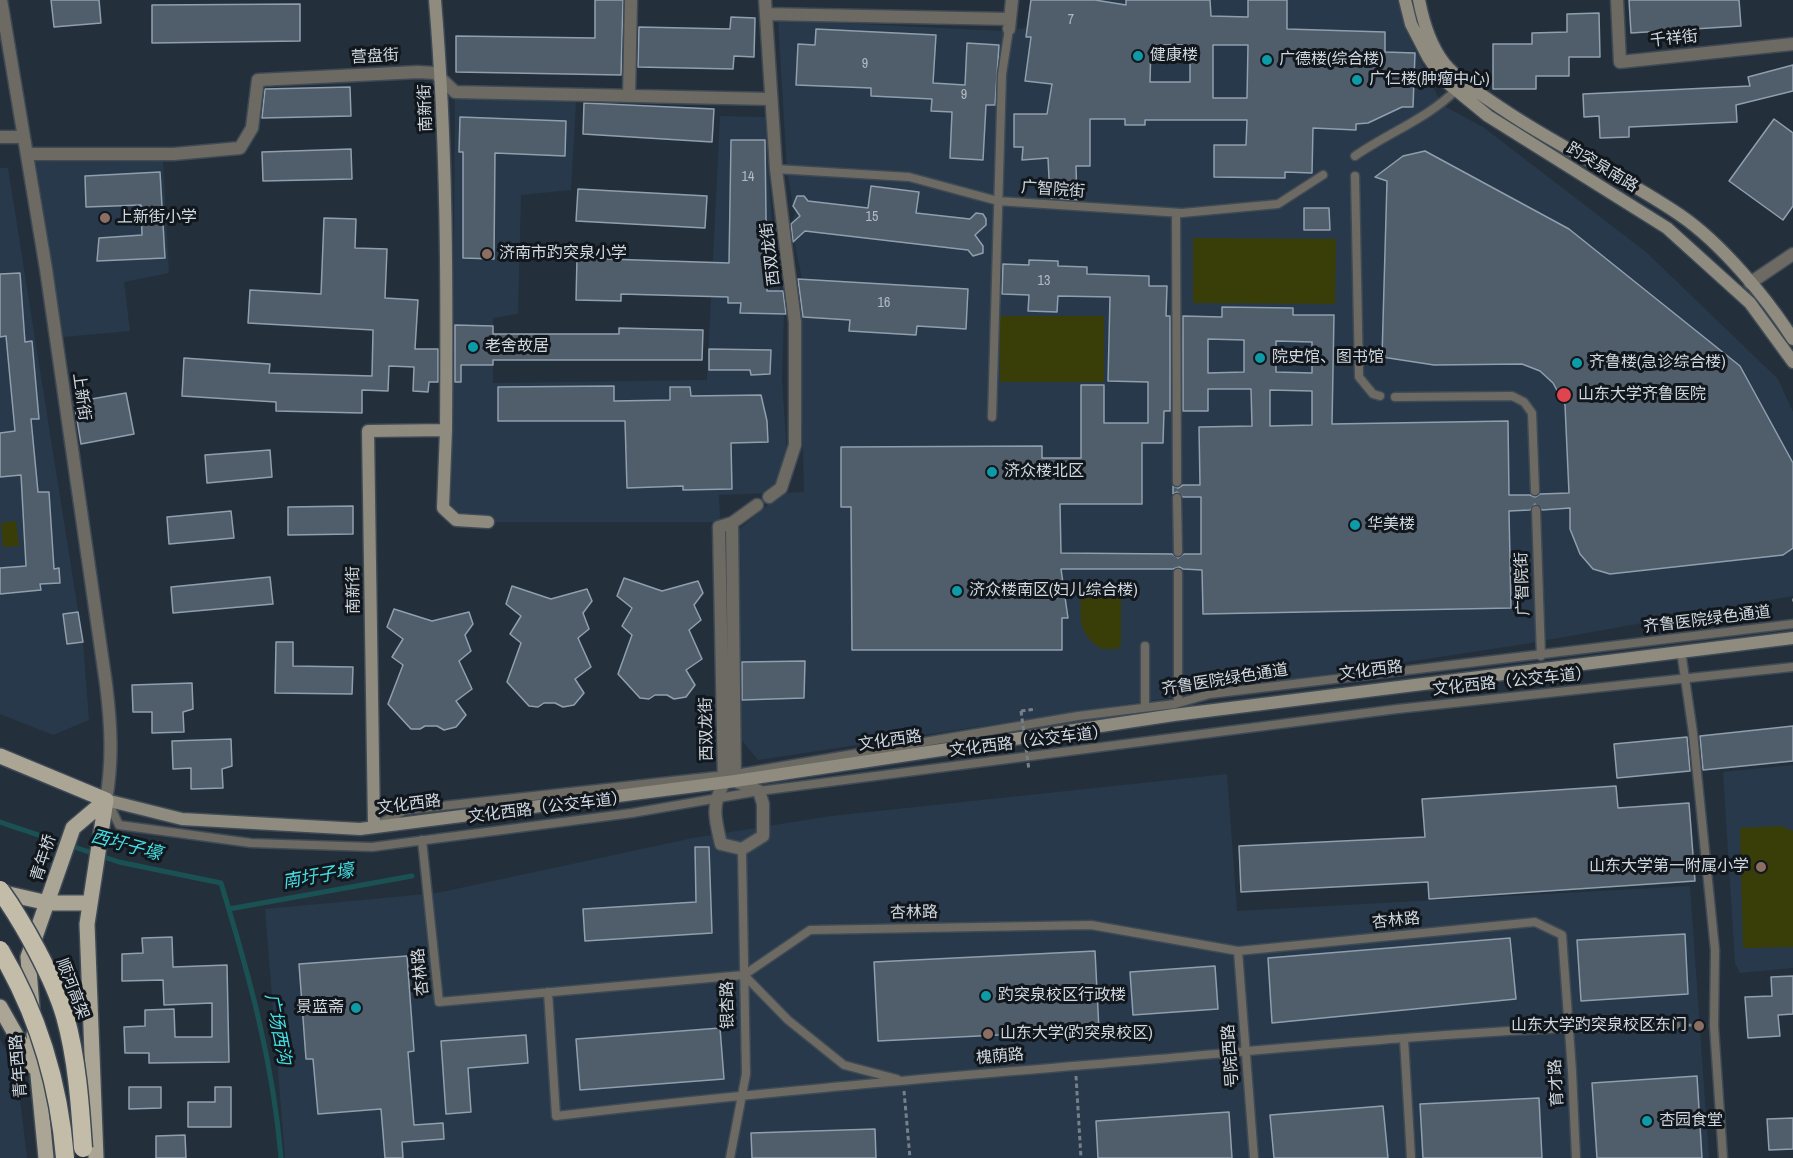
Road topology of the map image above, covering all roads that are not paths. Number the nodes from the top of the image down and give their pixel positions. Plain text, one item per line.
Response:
1 (2, 0) edge
2 (435, 0) edge
3 (631, 0) edge
4 (765, 0) edge
5 (1012, 0) edge
6 (1405, 0) edge
7 (1419, 0) edge
8 (1617, 0) edge
9 (766, 14) junction
10 (1009, 24) junction
11 (1793, 44) edge
12 (442, 82) junction
13 (1456, 90) junction
14 (629, 96) junction
15 (770, 99) junction
16 (0, 137) edge
17 (24, 137) junction
18 (27, 154) junction
19 (1355, 156) dead end
20 (776, 169) junction
21 (1323, 175) dead end
22 (1355, 176) dead end
23 (998, 201) junction
24 (1176, 213) junction
25 (1793, 254) edge
26 (1750, 283) junction
27 (1793, 339) edge
28 (1793, 362) edge
29 (1380, 396) dead end
30 (1395, 397) dead end
31 (992, 417) dead end
32 (446, 430) junction
33 (1178, 482) dead end
34 (1535, 491) dead end
35 (769, 496) dead end
36 (1178, 498) dead end
37 (757, 506) dead end
38 (1536, 510) dead end
39 (488, 522) dead end
40 (1178, 552) dead end
41 (1178, 573) dead end
42 (1793, 624) edge
43 (1793, 638) edge
44 (1145, 646) dead end
45 (1681, 651) junction
46 (1541, 656) junction
47 (1793, 667) edge
48 (1684, 679) junction
49 (1178, 703) junction
50 (1145, 707) junction
51 (0, 756) edge
52 (730, 778) junction
53 (759, 791) junction
54 (106, 800) junction
55 (715, 804) junction
56 (374, 827) junction
57 (422, 840) junction
58 (742, 850) junction
59 (0, 891) edge
60 (48, 903) junction
61 (90, 903) junction
62 (1562, 934) joint
63 (0, 950) edge
64 (1238, 951) junction
65 (744, 975) junction
66 (548, 992) junction
67 (0, 1007) edge
68 (1676, 1025) road end
69 (1569, 1026) junction
70 (1404, 1039) junction
71 (1245, 1051) junction
72 (38, 1073) junction
73 (903, 1080) junction
74 (742, 1094) junction
75 (90, 1153) edge
76 (46, 1158) edge
77 (65, 1158) edge
78 (730, 1158) edge
79 (1254, 1158) edge
80 (1412, 1158) edge
81 (1576, 1158) edge
82 (1723, 1158) edge

1 - 17 street, 上新街
2 - 12 main road, 南新街
3 - 14 street
4 - 9 street, 西双龙街
5 - 10 street
6 - 13 main road, 趵突泉南路
7 - 26 main road, 趵突泉南路
8 - 11 street, 千祥街
9 - 10 street
9 - 15 street, 西双龙街
10 - 23 lane
12 - 14 street, 营盘街
12 - 18 street, 营盘街
12 - 32 main road, 南新街
13 - 19 lane
13 - 28 main road, 趵突泉南路
14 - 15 street, 营盘街
15 - 20 street, 西双龙街
16 - 17 street
17 - 18 street, 上新街
18 - 54 street, 上新街
20 - 23 lane, 广智院街
20 - 35 street, 西双龙街
21 - 24 lane, 广智院街
22 - 29 lane
23 - 24 lane, 广智院街
23 - 31 lane
24 - 33 lane
25 - 26 street
26 - 27 main road, 趵突泉南路
30 - 34 lane
32 - 39 main road, 南新街
32 - 56 main road, 南新街
36 - 40 lane
37 - 52 street, 西双龙街
38 - 46 lane, 广智院街
41 - 49 lane
42 - 46 lane, 齐鲁医院绿色通道
43 - 45 main road, 文化西路
44 - 50 lane
45 - 48 lane
45 - 52 main road, 文化西路
46 - 49 lane, 齐鲁医院绿色通道
47 - 48 lane, 文化西路（公交车道）
48 - 53 lane, 文化西路（公交车道）
48 - 82 lane
49 - 50 lane, 齐鲁医院绿色通道
50 - 52 lane, 齐鲁医院绿色通道
51 - 54 main road, 文化西路
52 - 53 street
52 - 55 street, 西双龙街
52 - 56 main road, 文化西路
53 - 55 lane, 文化西路（公交车道）
53 - 58 street
54 - 56 main road, 文化西路
54 - 57 lane, 文化西路（公交车道）
54 - 60 main road, 青年桥
54 - 61 main road
55 - 57 lane, 文化西路（公交车道）
55 - 58 street
57 - 66 lane, 杏林路
58 - 65 lane, 银杏路
59 - 60 main road
59 - 75 highway, 顺河高架, bridge
60 - 61 main road
60 - 72 main road, 青年西路
61 - 75 main road
62 - 64 lane, 杏林路
62 - 69 lane, 育才路
63 - 77 highway, bridge
64 - 65 lane, 杏林路
64 - 71 lane, 号院西路
65 - 66 lane, 杏林路
65 - 73 lane
65 - 74 lane, 银杏路
66 - 74 lane, 槐荫路
67 - 72 main road
68 - 69 lane, 槐荫路
69 - 70 lane, 槐荫路
69 - 81 lane, 育才路
70 - 71 lane, 槐荫路
70 - 80 lane
71 - 73 lane, 槐荫路
71 - 79 lane, 号院西路
72 - 76 main road, 青年西路
73 - 74 lane, 槐荫路
74 - 78 lane, 银杏路

